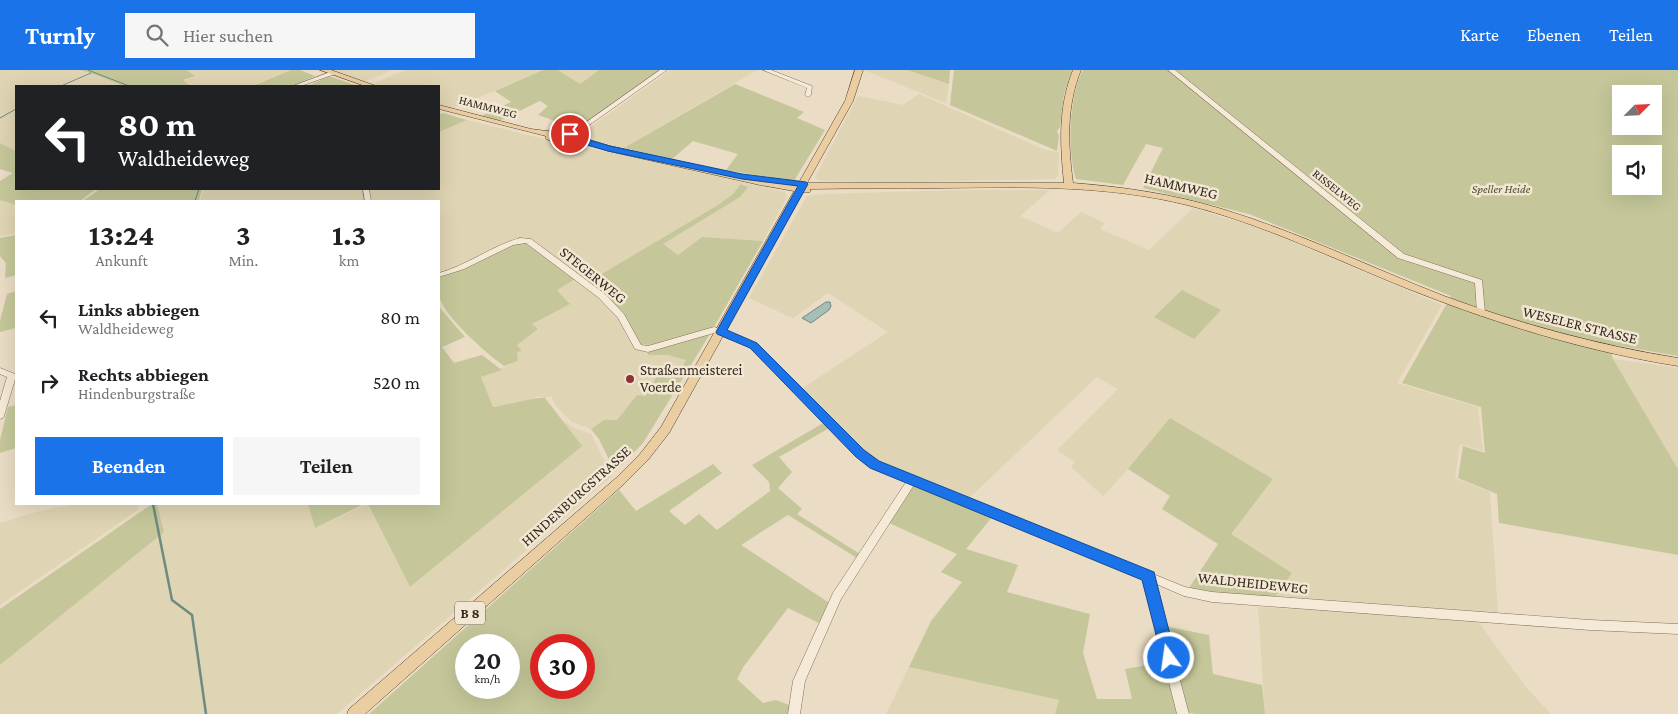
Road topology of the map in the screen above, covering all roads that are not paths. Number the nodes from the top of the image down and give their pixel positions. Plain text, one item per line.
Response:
1 (324, 70) edge
2 (664, 70) edge
3 (766, 70) edge
4 (858, 70) edge
5 (1077, 70) edge
6 (1171, 70) edge
7 (333, 73) junction
8 (307, 85) edge
9 (369, 85) edge
10 (808, 95) dead end
11 (440, 107) edge
12 (560, 138) junction
13 (579, 138) junction
14 (1066, 184) junction
15 (802, 185) junction
16 (861, 186) junction
17 (440, 275) edge
18 (1478, 312) junction
19 (721, 332) junction
20 (1678, 362) edge
21 (0, 371) edge
22 (0, 416) edge
23 (912, 481) junction
24 (1149, 577) junction
25 (1678, 629) edge
26 (354, 714) edge
27 (794, 714) edge
28 (1183, 714) edge

1 - 7 main road
2 - 13 street
3 - 10 street
4 - 15 main road, HINDENBURGSTRASSE / B 8
5 - 14 main road
6 - 18 street, RISSELWEG
7 - 8 street
7 - 9 main road
11 - 12 main road, HAMMWEG
12 - 13 main road, HAMMWEG
12 - 13 main road, HAMMWEG
13 - 15 main road, HAMMWEG
14 - 16 main road, HAMMWEG
14 - 18 main road, HAMMWEG
15 - 16 main road, HAMMWEG
15 - 16 main road, HAMMWEG
15 - 19 main road, HINDENBURGSTRASSE / B 8
17 - 19 street, STEGERWEG
18 - 20 main road, WESELER STRASSE
19 - 23 street, WALDHEIDEWEG
19 - 26 main road, HINDENBURGSTRASSE / B 8
21 - 22 street
23 - 24 street, WALDHEIDEWEG
23 - 27 street
24 - 25 street, WALDHEIDEWEG
24 - 28 street

